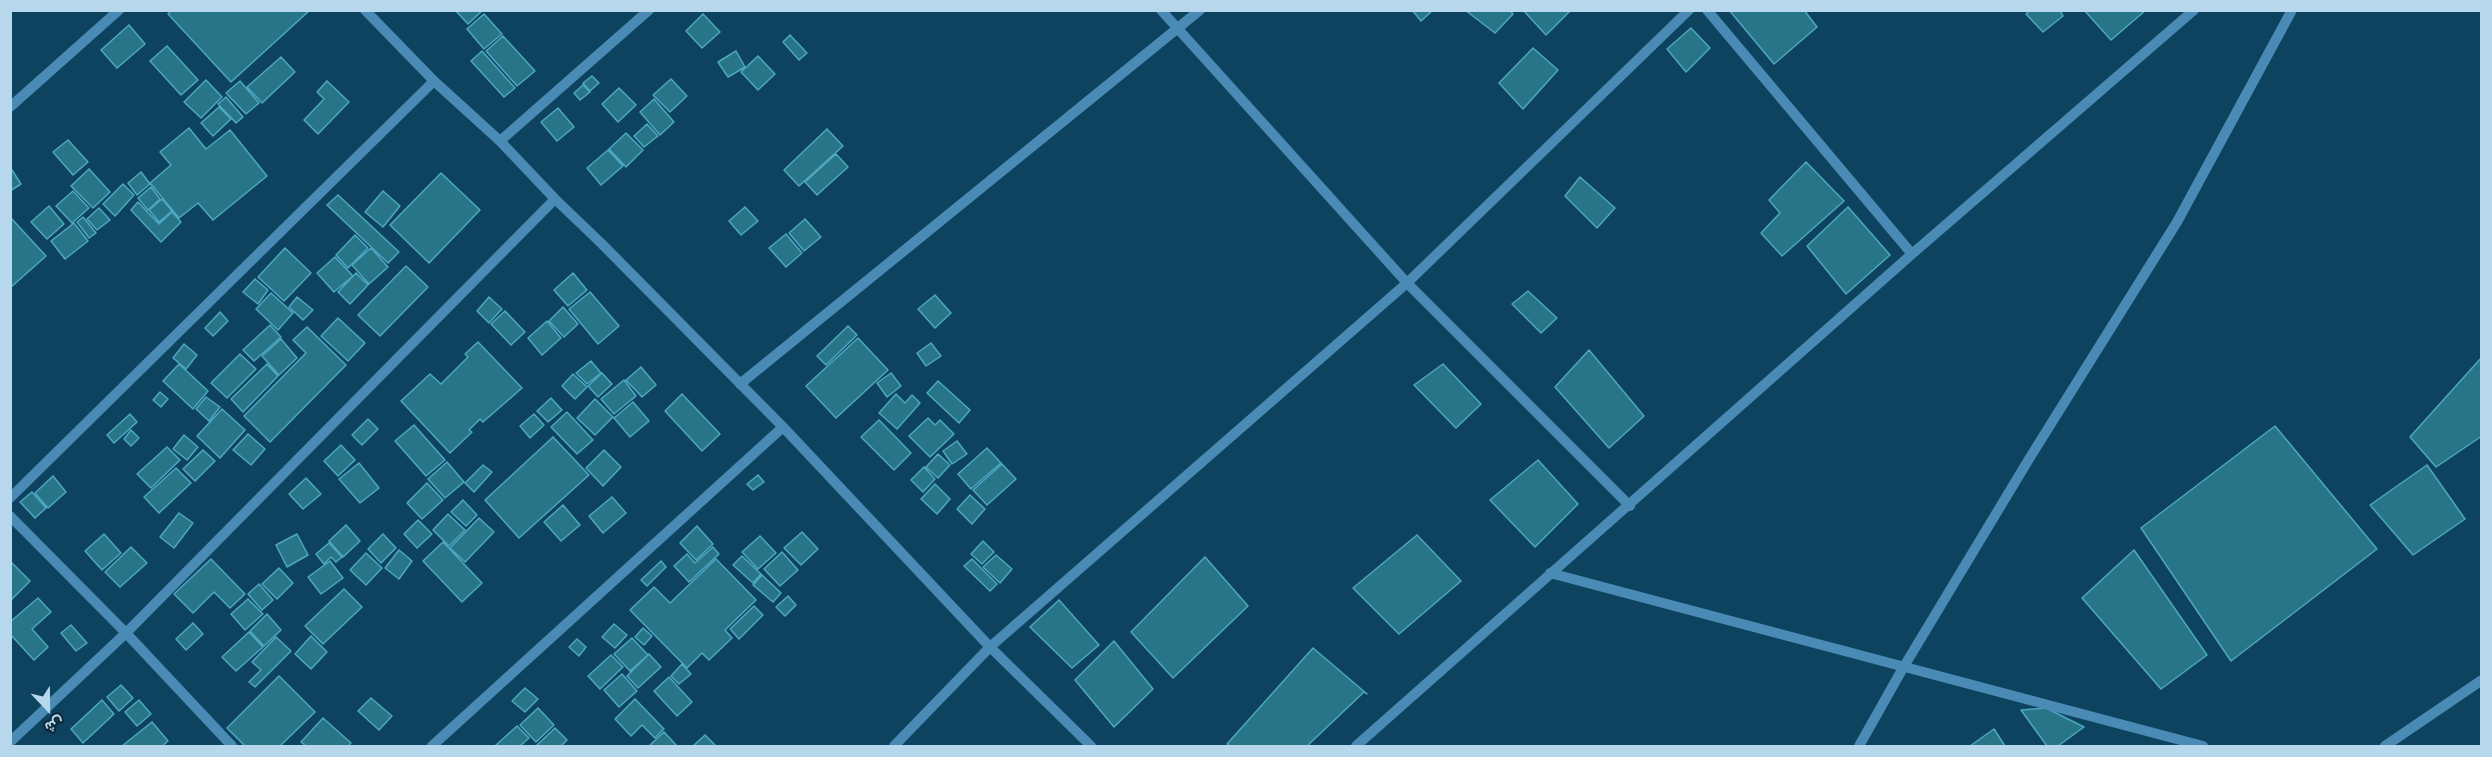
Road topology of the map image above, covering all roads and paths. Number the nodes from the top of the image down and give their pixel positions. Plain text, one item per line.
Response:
1 (119, 10) edge
2 (365, 10) edge
3 (649, 10) edge
4 (1161, 10) edge
5 (1200, 10) edge
6 (1689, 10) edge
7 (1707, 10) edge
8 (2292, 10) edge
9 (2190, 12) edge
10 (1179, 30) junction
11 (434, 81) junction
12 (10, 107) edge
13 (500, 141) junction
14 (555, 199) junction
15 (1912, 254) junction
16 (1407, 283) junction
17 (740, 384) junction
18 (783, 427) junction
19 (10, 498) edge
20 (1630, 506) junction
21 (10, 516) edge
22 (1550, 573) junction
23 (126, 633) junction
24 (990, 647) junction
25 (1903, 668) junction
26 (2481, 680) edge
27 (10, 742) edge
28 (232, 747) edge
29 (432, 747) edge
30 (894, 747) edge
31 (1091, 747) edge
32 (1356, 747) edge
33 (1859, 747) edge
34 (2203, 747) edge
35 (2385, 747) edge

1 - 12 street
2 - 11 street
3 - 13 street
4 - 10 street
5 - 10 street
6 - 16 street
7 - 15 street
8 - 25 street
9 - 15 street
10 - 16 street
10 - 17 street
11 - 13 street
11 - 19 street
13 - 14 street
14 - 17 street
14 - 23 street
15 - 20 street
16 - 20 street
16 - 24 street
17 - 18 street
18 - 24 street
18 - 29 street
20 - 22 street
21 - 23 street
22 - 25 street
22 - 32 street
23 - 27 street
23 - 28 street
24 - 30 street
24 - 31 street
25 - 33 street
25 - 34 street
26 - 35 street

